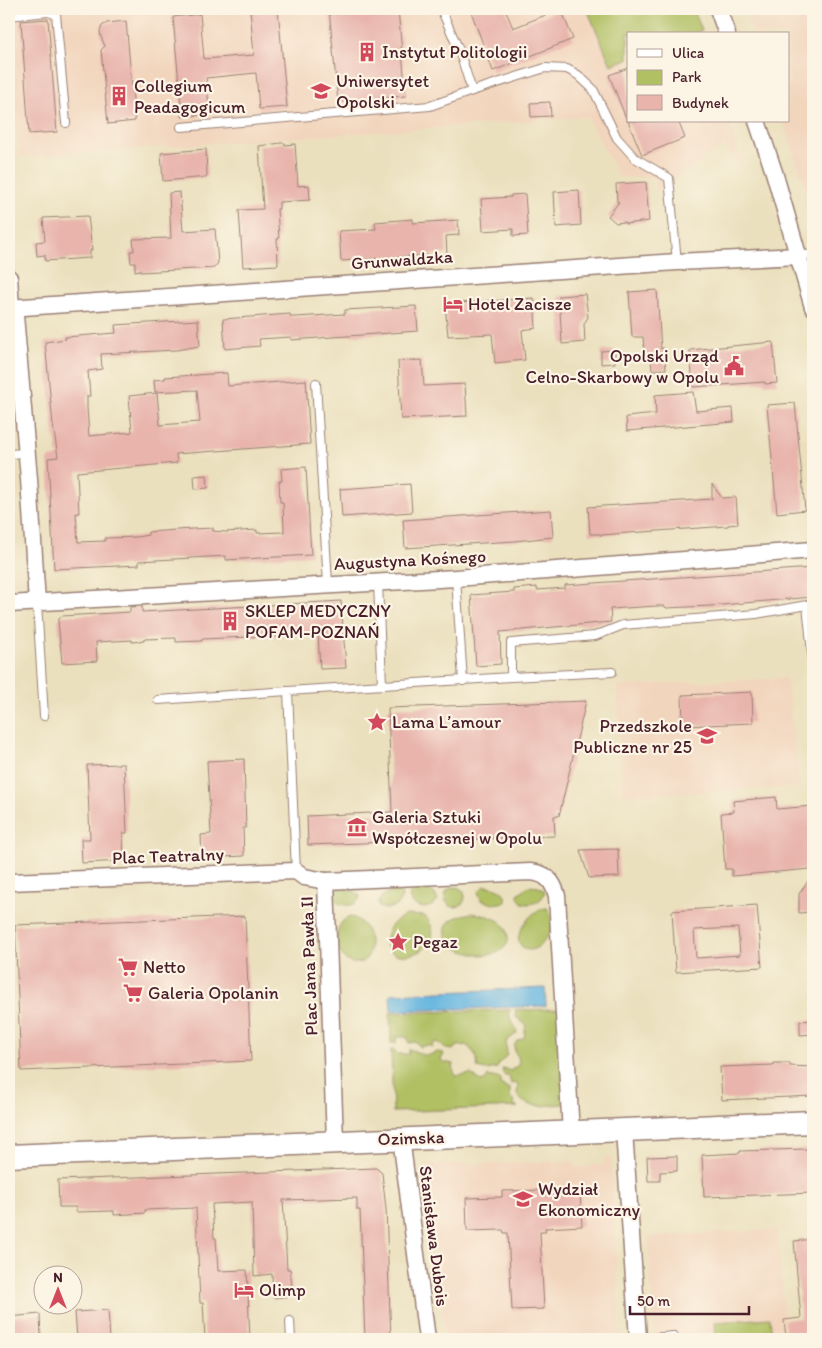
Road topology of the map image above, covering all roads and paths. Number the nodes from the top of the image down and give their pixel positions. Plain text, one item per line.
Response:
1 (441, 9) edge
2 (718, 9) edge
3 (9, 16) edge
4 (726, 32) edge
5 (472, 91) junction
6 (757, 122) edge
7 (66, 123) dead end
8 (181, 127) dead end
9 (806, 255) edge
10 (677, 262) junction
11 (9, 278) edge
12 (10, 307) edge
13 (813, 307) edge
14 (316, 383) dead end
15 (27, 453) junction
16 (9, 454) edge
17 (813, 550) edge
18 (456, 578) junction
19 (378, 582) junction
20 (328, 584) junction
21 (37, 603) junction
22 (9, 604) edge
23 (813, 662) edge
24 (612, 672) dead end
25 (512, 677) junction
26 (463, 681) junction
27 (382, 685) junction
28 (288, 691) junction
29 (158, 700) dead end
30 (44, 716) dead end
31 (296, 871) junction
32 (326, 881) junction
33 (9, 882) edge
34 (813, 1122) edge
35 (624, 1130) junction
36 (571, 1133) junction
37 (401, 1138) junction
38 (335, 1142) junction
39 (9, 1156) edge
40 (290, 1321) dead end
41 (674, 1336) dead end
42 (291, 1339) edge
43 (428, 1339) edge
44 (640, 1339) edge

1 - 5 lane
2 - 4 street
3 - 7 lane
5 - 8 lane
5 - 10 lane
6 - 9 street
9 - 10 street, Grunwaldzka
9 - 13 street
10 - 12 street, Grunwaldzka
11 - 12 street
12 - 15 street
14 - 20 lane
15 - 16 lane
15 - 21 street
17 - 18 street, Augustyna Kośnego
18 - 19 street, Augustyna Kośnego
18 - 26 lane
19 - 20 street, Augustyna Kośnego
19 - 27 lane
20 - 21 street, Augustyna Kośnego
21 - 22 street, Augustyna Kośnego
21 - 30 lane
23 - 25 lane
24 - 25 lane
25 - 26 lane
26 - 27 lane
27 - 28 lane
28 - 29 lane
28 - 31 lane
31 - 32 street, Plac Teatralny
31 - 33 street, Plac Teatralny
32 - 36 street, Plac Jana Pawła II
32 - 38 street, Plac Jana Pawła II
34 - 35 main road, Ozimska
35 - 36 main road, Ozimska
35 - 44 street
36 - 37 main road, Ozimska
37 - 38 main road, Ozimska
37 - 43 street, Stanisława Dubois
38 - 39 main road, Ozimska
40 - 42 lane
41 - 44 lane

